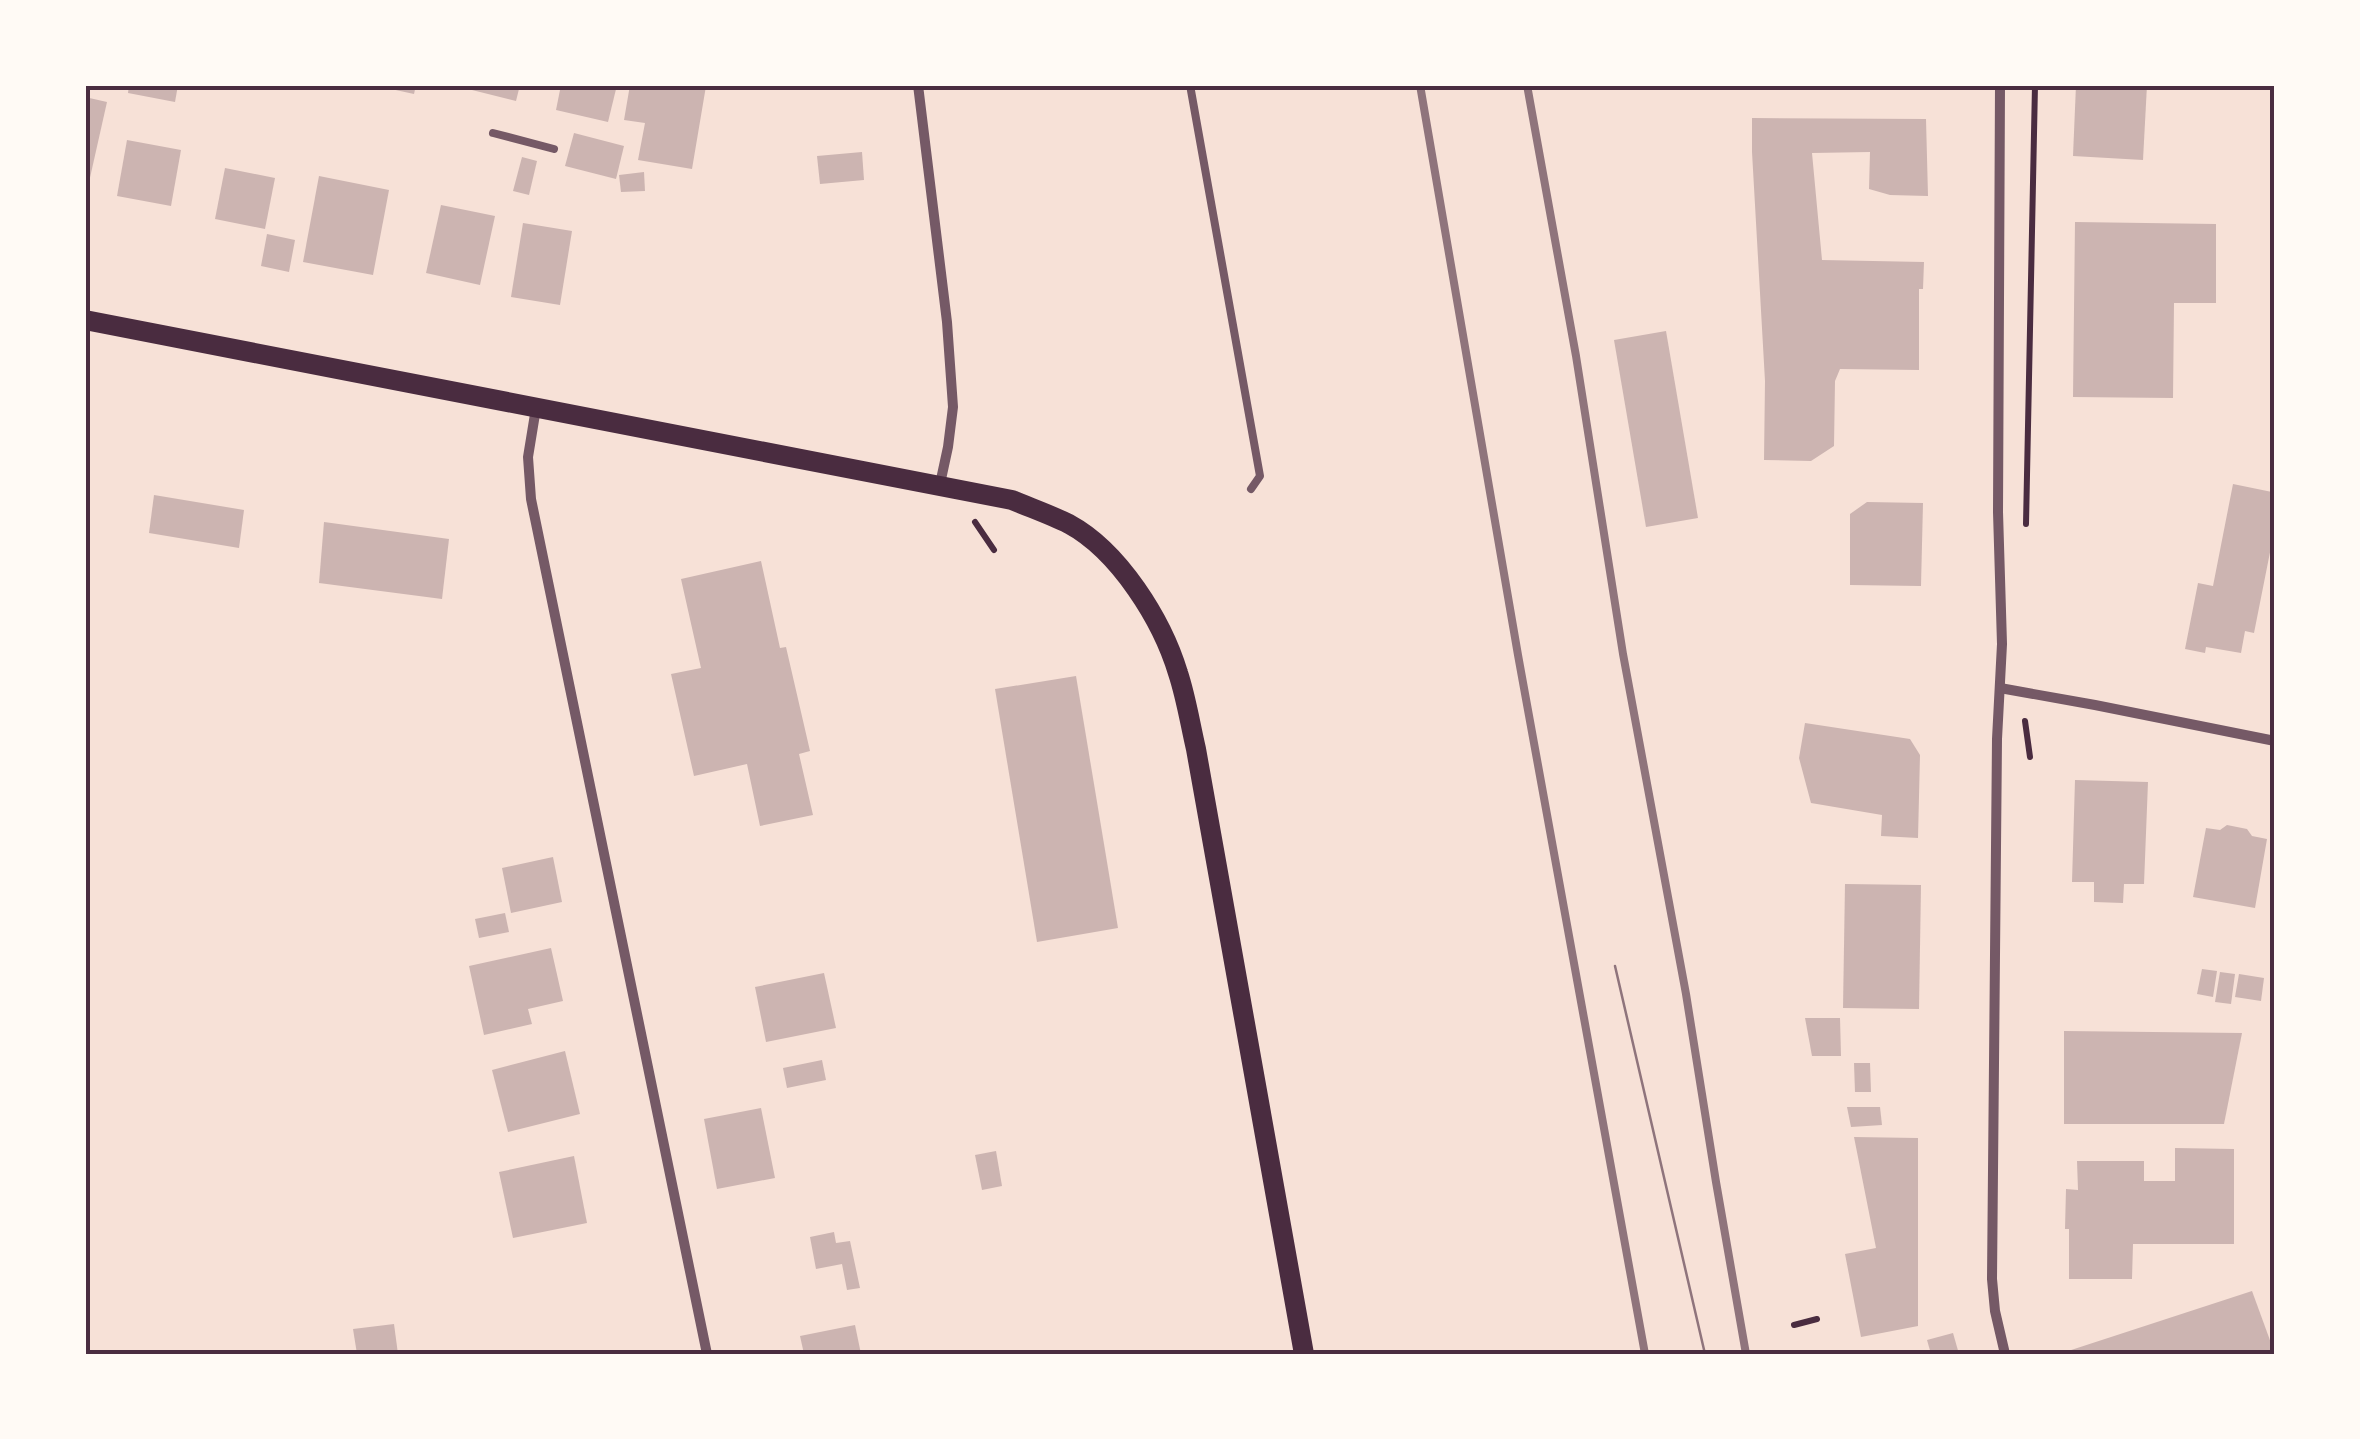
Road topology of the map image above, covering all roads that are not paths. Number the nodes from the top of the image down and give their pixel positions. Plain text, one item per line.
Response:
1 (918, 85) edge
2 (1190, 85) edge
3 (2000, 85) edge
4 (493, 134) dead end
5 (554, 149) dead end
6 (85, 320) edge
7 (536, 408) junction
8 (940, 484) junction
9 (1252, 488) dead end
10 (2000, 688) junction
11 (2275, 741) edge
12 (707, 1354) edge
13 (1304, 1354) edge
14 (2005, 1354) edge

1 - 8 street
2 - 9 lane
3 - 10 street
4 - 5 lane
6 - 7 main road
7 - 8 main road
7 - 12 street
8 - 13 main road
10 - 11 street
10 - 14 street

